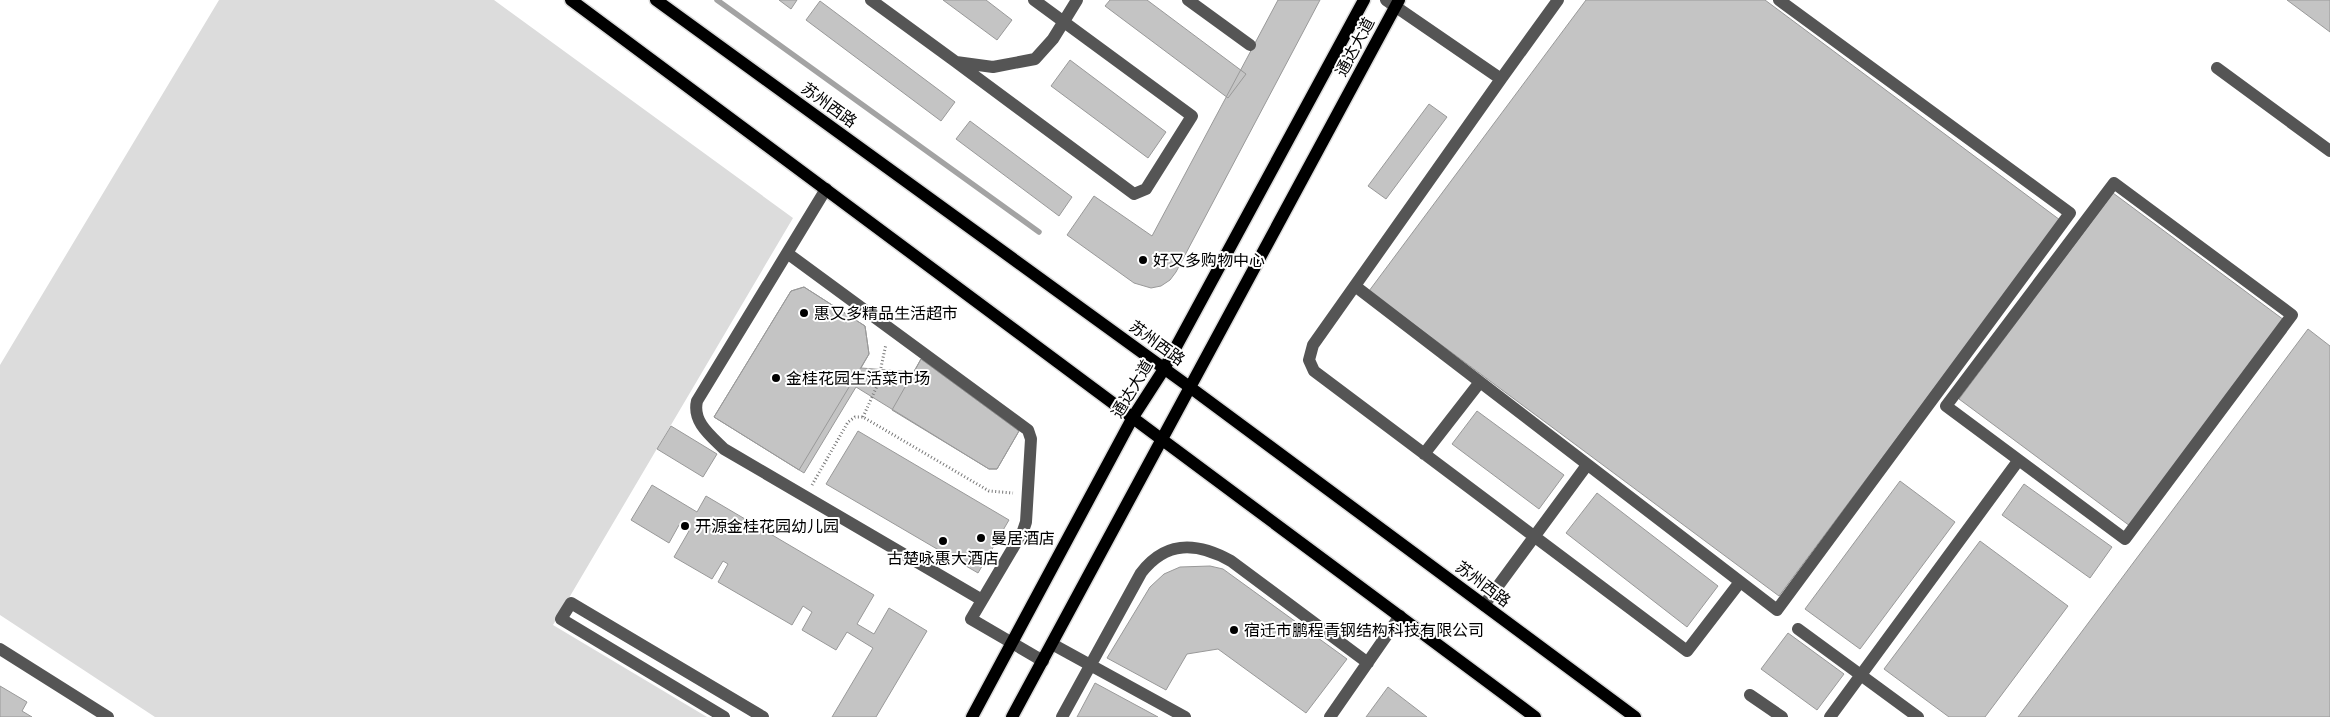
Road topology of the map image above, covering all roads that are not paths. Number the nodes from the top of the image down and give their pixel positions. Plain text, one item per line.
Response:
1 (571, 0) edge
2 (656, 0) edge
3 (871, 0) edge
4 (1034, 0) edge
5 (1077, 0) edge
6 (1188, 0) edge
7 (1364, 0) edge
8 (1558, 0) edge
9 (1779, 0) edge
10 (1393, 2) edge
11 (1064, 22) junction
12 (1250, 45) dead end
13 (956, 62) junction
14 (2217, 68) dead end
15 (1501, 79) junction
16 (2330, 151) edge
17 (826, 189) junction
18 (787, 253) junction
19 (1355, 286) junction
20 (1164, 368) junction
21 (1480, 382) junction
22 (1191, 388) junction
23 (1133, 417) junction
24 (1163, 439) junction
25 (1424, 454) junction
26 (2018, 461) junction
27 (1587, 465) junction
28 (1534, 537) junction
29 (1740, 582) junction
30 (982, 600) junction
31 (1484, 604) junction
32 (1400, 616) junction
33 (1798, 629) dead end
34 (1012, 643) junction
35 (1052, 644) junction
36 (0, 649) edge
37 (1043, 661) junction
38 (1368, 663) junction
39 (1090, 665) junction
40 (1860, 675) junction
41 (708, 685) junction
42 (1750, 695) dead end
43 (698, 701) junction
44 (108, 717) edge
45 (724, 717) edge
46 (762, 717) edge
47 (972, 717) edge
48 (1012, 717) edge
49 (1062, 717) edge
50 (1185, 717) edge
51 (1330, 717) edge
52 (1535, 717) edge
53 (1635, 717) edge
54 (1782, 717) edge
55 (1830, 717) edge
56 (1918, 717) edge

1 - 17 main road
2 - 20 main road, 苏州西路
3 - 13 street
4 - 11 street
5 - 11 street
6 - 12 street
7 - 20 main road, 通达大道
8 - 15 street
9 - 29 street
10 - 15 street
10 - 22 main road, 通达大道
11 - 13 street
11 - 13 street
14 - 16 street
15 - 19 street
17 - 18 street
17 - 23 main road
18 - 30 street
18 - 30 street
19 - 21 street
19 - 25 street
20 - 22 main road, 苏州西路
20 - 23 main road, 通达大道
21 - 25 street
21 - 27 street
22 - 24 main road, 通达大道
22 - 31 main road, 苏州西路
23 - 24 main road
23 - 34 main road, 通达大道
24 - 32 main road
24 - 35 main road, 通达大道
25 - 28 street
26 - 26 street
26 - 40 street
27 - 28 street
27 - 29 street
28 - 29 street
28 - 31 street
30 - 34 street
31 - 53 main road, 苏州西路
32 - 38 street
32 - 52 main road
33 - 40 street
34 - 37 street
34 - 47 main road, 通达大道
35 - 37 main road, 通达大道
35 - 39 street
36 - 44 street
37 - 48 main road, 通达大道
38 - 39 street
38 - 51 street
39 - 49 street
39 - 50 street
40 - 55 street
40 - 56 street
41 - 43 street
41 - 43 street
41 - 46 street
42 - 54 street
43 - 45 street

